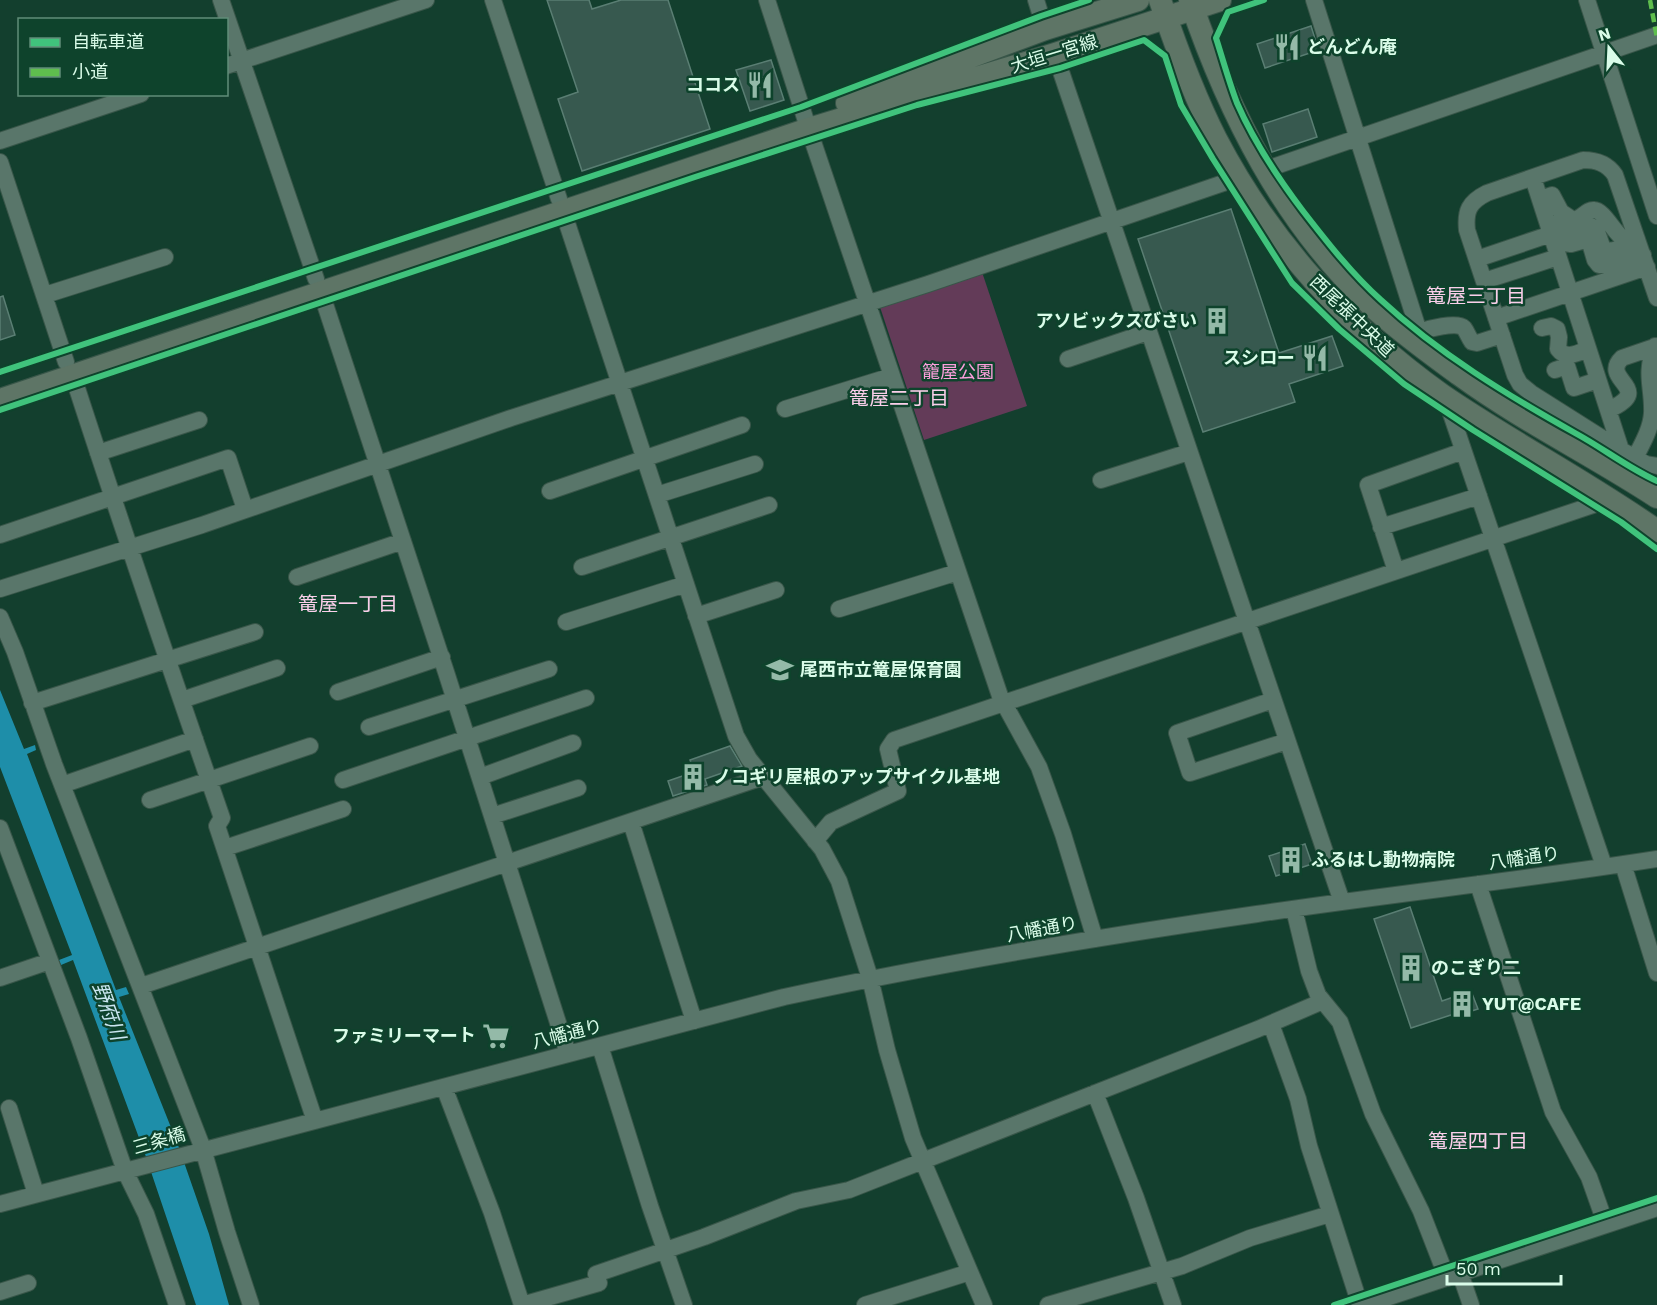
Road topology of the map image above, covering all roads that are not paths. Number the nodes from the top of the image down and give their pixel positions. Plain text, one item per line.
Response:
1 (221, 0) edge
2 (426, 0) edge
3 (493, 0) edge
4 (767, 0) edge
5 (1036, 0) edge
6 (1138, 0) edge
7 (1220, 0) edge
8 (1314, 0) edge
9 (1587, 0) edge
10 (1191, 5) edge
11 (1163, 9) edge
12 (225, 18) edge
13 (1045, 29) junction
14 (228, 34) edge
15 (1657, 35) edge
16 (1604, 53) junction
17 (1055, 54) junction
18 (234, 64) edge
19 (135, 96) edge
20 (807, 124) junction
21 (1358, 136) junction
22 (0, 141) edge
23 (0, 162) edge
24 (1264, 170) junction
25 (1533, 177) junction
26 (1238, 178) junction
27 (1540, 199) junction
28 (561, 205) junction
29 (1657, 216) edge
30 (1111, 221) junction
31 (1550, 232) junction
32 (1641, 251) junction
33 (165, 257) dead end
34 (1558, 257) junction
35 (1477, 259) junction
36 (1484, 281) junction
37 (319, 286) junction
38 (1570, 294) junction
39 (45, 296) junction
40 (1657, 298) edge
41 (868, 302) junction
42 (1496, 318) junction
43 (1542, 328) dead end
44 (1148, 332) junction
45 (1416, 335) junction
46 (1502, 335) junction
47 (1656, 346) edge
48 (1588, 349) junction
49 (1068, 359) dead end
50 (69, 369) junction
51 (1555, 370) dead end
52 (892, 376) junction
53 (1598, 380) junction
54 (620, 383) junction
55 (0, 384) edge
56 (1445, 396) junction
57 (1654, 399) edge
58 (0, 400) edge
59 (785, 410) dead end
60 (1608, 410) junction
61 (200, 420) dead end
62 (742, 425) dead end
63 (1463, 451) junction
64 (1189, 452) junction
65 (98, 453) junction
66 (1628, 454) junction
67 (645, 458) junction
68 (378, 463) junction
69 (755, 464) dead end
70 (1657, 466) edge
71 (1101, 480) dead end
72 (550, 491) dead end
73 (657, 495) junction
74 (1479, 496) junction
75 (1657, 497) edge
76 (112, 498) junction
77 (1607, 499) junction
78 (769, 505) dead end
79 (245, 509) junction
80 (1381, 526) junction
81 (1657, 531) edge
82 (0, 535) edge
83 (671, 538) junction
84 (1493, 538) junction
85 (403, 541) junction
86 (128, 548) junction
87 (582, 567) dead end
88 (1396, 571) junction
89 (958, 572) junction
90 (297, 577) dead end
91 (686, 584) junction
92 (0, 589) edge
93 (776, 590) dead end
94 (839, 609) dead end
95 (696, 616) junction
96 (0, 617) edge
97 (1246, 621) junction
98 (566, 622) dead end
99 (255, 632) dead end
100 (442, 657) junction
101 (168, 659) junction
102 (277, 668) dead end
103 (549, 669) dead end
104 (338, 692) dead end
105 (455, 698) junction
106 (586, 698) dead end
107 (182, 700) junction
108 (1273, 700) junction
109 (32, 703) junction
110 (1004, 703) junction
111 (369, 727) dead end
112 (467, 738) junction
113 (195, 739) junction
114 (1287, 741) junction
115 (573, 743) dead end
116 (310, 746) dead end
117 (480, 777) junction
118 (763, 777) junction
119 (208, 780) junction
120 (343, 780) dead end
121 (62, 785) junction
122 (578, 788) dead end
123 (150, 800) dead end
124 (343, 809) dead end
125 (492, 816) junction
126 (631, 822) junction
127 (0, 828) edge
128 (815, 841) junction
129 (225, 848) junction
130 (1657, 859) edge
131 (507, 863) junction
132 (1623, 864) junction
133 (1604, 866) junction
134 (1478, 884) junction
135 (1342, 902) junction
136 (1294, 909) junction
137 (1095, 939) junction
138 (258, 947) junction
139 (50, 962) junction
140 (1657, 973) edge
141 (0, 978) edge
142 (870, 978) junction
143 (141, 986) junction
144 (1323, 1001) junction
145 (694, 1021) junction
146 (1270, 1024) junction
147 (600, 1046) junction
148 (568, 1054) junction
149 (444, 1087) junction
150 (1095, 1093) junction
151 (9, 1108) dead end
152 (315, 1120) junction
153 (203, 1149) junction
154 (923, 1161) junction
155 (125, 1171) junction
156 (36, 1194) junction
157 (0, 1204) edge
158 (1657, 1208) edge
159 (1330, 1214) junction
160 (1606, 1225) junction
161 (666, 1250) junction
162 (970, 1272) junction
163 (1161, 1272) junction
164 (1454, 1276) junction
165 (28, 1283) dead end
166 (0, 1292) edge
167 (177, 1305) edge
168 (251, 1305) edge
169 (522, 1305) edge
170 (684, 1305) edge
171 (865, 1305) edge
172 (984, 1305) edge
173 (1048, 1305) edge
174 (1173, 1305) edge
175 (1360, 1305) edge
176 (1365, 1305) edge
177 (1471, 1305) edge

1 - 12 street
2 - 18 street
3 - 28 street
4 - 20 street
5 - 13 street
6 - 13 main road, 大垣一宮線
7 - 10 main road, 大垣一宮線
8 - 21 street
9 - 16 street
10 - 11 main road, 大垣一宮線
10 - 24 main road, 西尾張中央道
11 - 17 main road, 大垣一宮線
11 - 26 main road, 西尾張中央道
13 - 20 main road, 大垣一宮線
14 - 18 street
15 - 16 street
16 - 21 street
16 - 29 street
17 - 20 main road, 大垣一宮線
17 - 30 street
18 - 37 street
19 - 22 street
20 - 28 main road, 大垣一宮線
20 - 41 street
21 - 24 street
21 - 45 street
23 - 39 street
24 - 45 main road, 西尾張中央道
25 - 27 street
25 - 32 street
25 - 35 street
26 - 30 street
26 - 56 main road, 西尾張中央道
27 - 31 street
27 - 32 street
28 - 37 main road, 大垣一宮線
28 - 54 street
30 - 41 street
30 - 44 street
31 - 32 street
31 - 34 street
31 - 35 street
32 - 38 street
32 - 40 street
33 - 39 street
34 - 36 street
34 - 38 street
35 - 36 street
36 - 42 street
37 - 50 main road, 大垣一宮線
37 - 68 street
38 - 42 street
38 - 48 street
39 - 50 street
41 - 52 street
41 - 54 street
42 - 46 street
43 - 48 street
44 - 49 street
44 - 64 street
45 - 46 street
45 - 75 main road, 西尾張中央道
46 - 66 street
47 - 57 street
47 - 60 street
48 - 53 street
50 - 55 main road, 大垣一宮線
50 - 58 main road, 大垣一宮線
50 - 65 street
51 - 53 street
52 - 59 street
52 - 89 street
53 - 60 street
54 - 67 street
54 - 68 street
56 - 63 street
56 - 77 main road, 西尾張中央道
57 - 66 street
60 - 66 street
61 - 65 street
62 - 67 street
63 - 74 street
63 - 80 street
64 - 71 street
64 - 97 street
65 - 76 street
66 - 70 street
67 - 72 street
67 - 73 street
68 - 79 street
68 - 85 street
69 - 73 street
73 - 83 street
74 - 80 street
74 - 84 street
76 - 79 street
76 - 82 street
76 - 86 street
77 - 81 main road, 西尾張中央道
77 - 84 street
78 - 83 street
79 - 86 street
80 - 88 street
83 - 87 street
83 - 91 street
84 - 88 street
84 - 133 street
85 - 90 street
85 - 100 street
86 - 92 street
86 - 101 street
88 - 97 street
89 - 94 street
89 - 110 street
91 - 95 street
91 - 98 street
93 - 95 street
95 - 118 street
96 - 109 street
97 - 108 street
97 - 110 street
99 - 101 street
100 - 104 street
100 - 105 street
101 - 107 street
101 - 109 street
102 - 107 street
103 - 105 street
105 - 111 street
105 - 112 street
106 - 112 street
107 - 113 street
108 - 114 street
108 - 114 street
109 - 121 street
110 - 128 street
110 - 137 street
112 - 117 street
112 - 120 street
113 - 119 street
113 - 121 street
114 - 135 street
115 - 117 street
116 - 119 street
117 - 125 street
118 - 126 street
118 - 128 street
119 - 123 street
119 - 129 street
121 - 143 street
122 - 125 street
124 - 129 street
125 - 131 street
126 - 131 street
126 - 145 street
127 - 139 street
128 - 142 street
129 - 138 street
130 - 132 street, 八幡通り
131 - 138 street
131 - 148 street
132 - 133 street, 八幡通り
132 - 140 street
133 - 134 street, 八幡通り
134 - 135 street, 八幡通り
134 - 160 street
135 - 136 street, 八幡通り
136 - 137 street, 八幡通り
136 - 144 street
137 - 142 street, 八幡通り
138 - 143 street
138 - 152 street
139 - 141 street
139 - 155 street
142 - 145 street, 八幡通り
142 - 154 street
143 - 153 street
144 - 146 street
144 - 164 street
145 - 147 street, 八幡通り
146 - 150 street
146 - 159 street
147 - 148 street, 八幡通り
147 - 161 street
148 - 149 street, 八幡通り
149 - 152 street, 八幡通り
149 - 169 street
150 - 154 street
150 - 163 street
151 - 156 street
152 - 153 street, 三条橋
153 - 155 street, 三条橋
153 - 168 street
154 - 161 street
154 - 162 street
155 - 156 street, 三条橋
155 - 167 street
156 - 157 street, 三条橋
158 - 160 street
159 - 163 street
159 - 175 street
160 - 164 street
161 - 169 street
161 - 170 street
162 - 171 street
162 - 172 street
163 - 173 street
163 - 174 street
164 - 176 street
164 - 177 street
165 - 166 street

